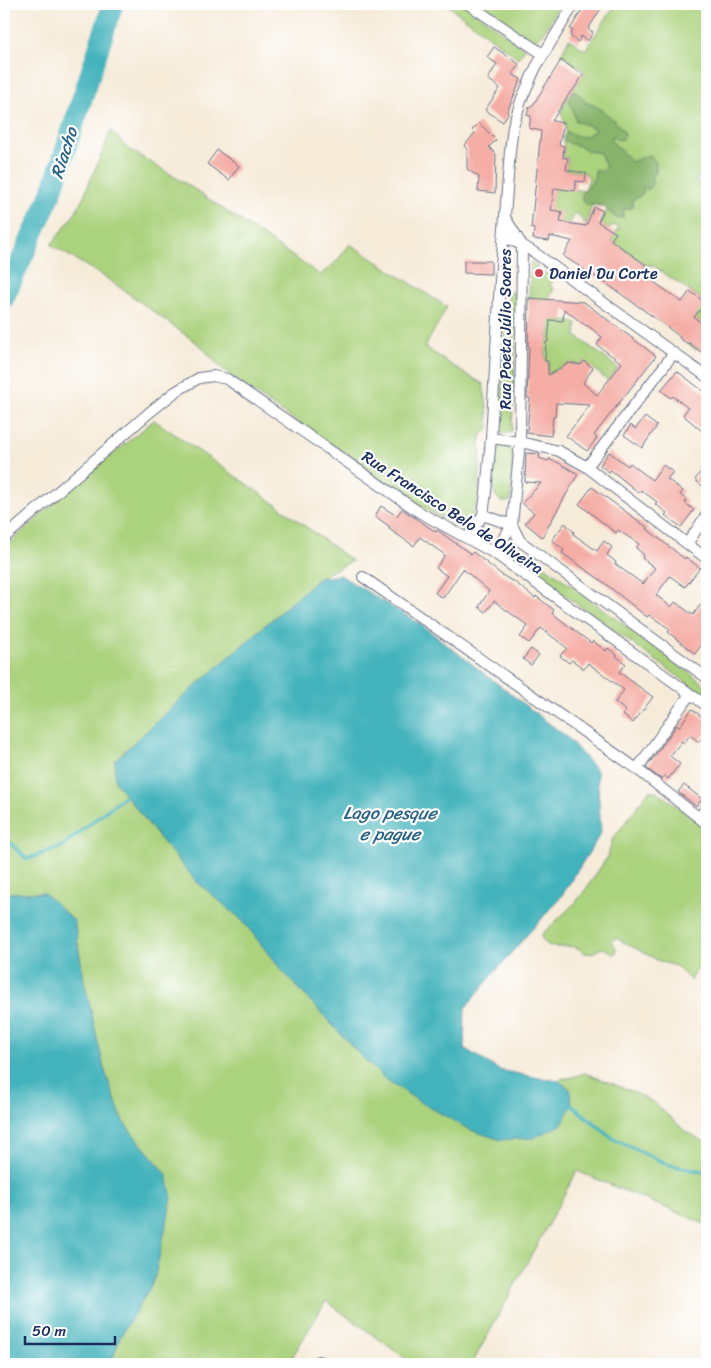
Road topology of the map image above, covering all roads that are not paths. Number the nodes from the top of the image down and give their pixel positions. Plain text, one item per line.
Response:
1 (468, 4) edge
2 (574, 4) edge
3 (543, 54) junction
4 (506, 219) junction
5 (504, 237) junction
6 (522, 245) junction
7 (674, 353) junction
8 (707, 377) edge
9 (491, 438) junction
10 (520, 442) junction
11 (587, 467) junction
12 (707, 514) edge
13 (483, 516) junction
14 (512, 525) junction
15 (4, 538) edge
16 (468, 538) junction
17 (687, 544) junction
18 (494, 552) junction
19 (707, 559) edge
20 (363, 577) dead end
21 (707, 678) edge
22 (690, 694) junction
23 (707, 706) edge
24 (637, 769) junction
25 (707, 807) edge
26 (703, 821) edge
27 (312, 1364) edge
28 (328, 1364) edge

1 - 3 street
2 - 3 street, Rua Poeta Júlio Soares
3 - 4 street, Rua Poeta Júlio Soares
4 - 5 street, Rua Poeta Júlio Soares
4 - 6 street, Rua Poeta Júlio Soares
5 - 6 street
5 - 9 street, Rua Poeta Júlio Soares
6 - 7 street
6 - 10 street, Rua Poeta Júlio Soares
7 - 8 street
7 - 11 street
9 - 10 street
9 - 13 street, Rua Poeta Júlio Soares
10 - 11 street
10 - 14 street, Rua Poeta Júlio Soares
11 - 17 street
12 - 17 street
13 - 14 street, Rua Francisco Belo de Oliveira
13 - 16 street, Rua Poeta Júlio Soares
14 - 18 street, Rua Poeta Júlio Soares
14 - 21 street, Rua Francisco Belo de Oliveira
15 - 16 street, Rua Francisco Belo de Oliveira
16 - 18 street, Rua Francisco Belo de Oliveira
17 - 19 street
18 - 22 street, Rua Francisco Belo de Oliveira
20 - 24 street
22 - 23 street, Rua Francisco Belo de Oliveira
22 - 24 street
24 - 26 street
25 - 26 street
27 - 28 street

